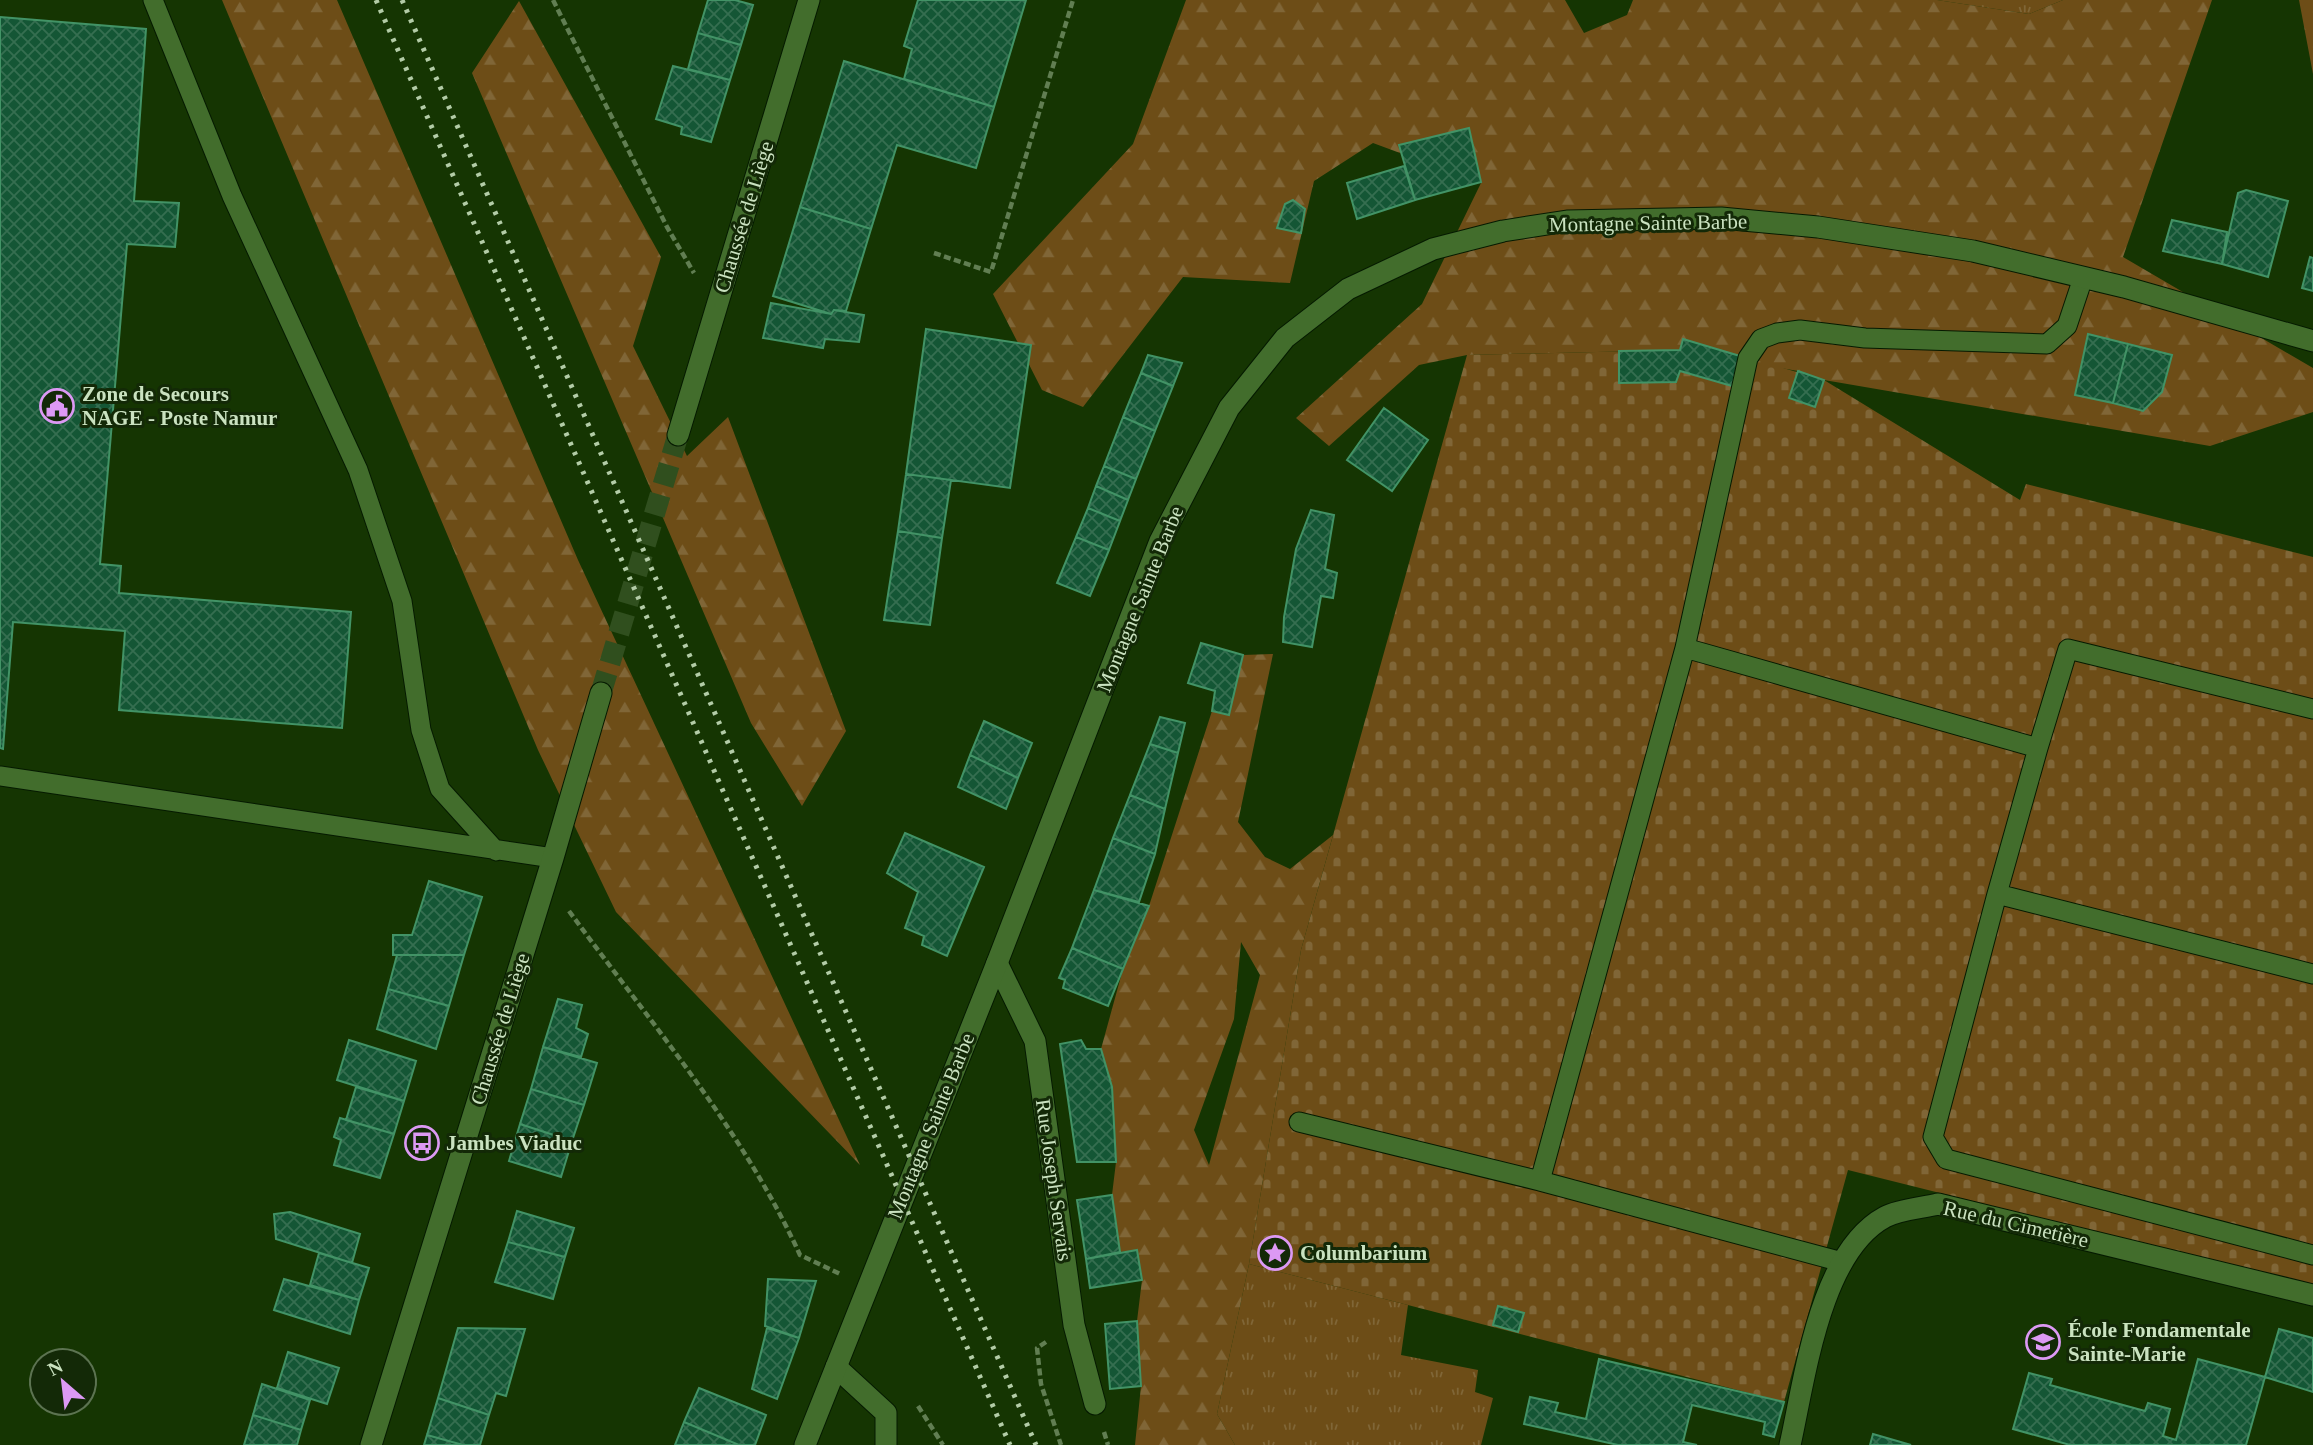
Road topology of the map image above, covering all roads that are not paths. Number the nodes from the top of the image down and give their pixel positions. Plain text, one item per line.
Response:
1 (153, 0) edge
2 (809, 0) edge
3 (2083, 278) junction
4 (2313, 341) edge
5 (678, 435) tunnel mouth
6 (1685, 648) junction
7 (601, 693) tunnel mouth
8 (2313, 709) edge
9 (2038, 748) junction
10 (0, 776) edge
11 (496, 851) junction
12 (553, 858) junction
13 (1997, 894) junction
14 (998, 963) junction
15 (2313, 974) edge
16 (1299, 1122) dead end
17 (1540, 1181) junction
18 (2313, 1255) edge
19 (1842, 1262) junction
20 (2313, 1295) edge
21 (836, 1367) junction
22 (1095, 1404) dead end
23 (371, 1445) edge
24 (805, 1445) edge
25 (886, 1445) edge
26 (1790, 1445) edge

1 - 11 lane
2 - 5 street, Chaussée de Liège
3 - 4 street, Montagne Sainte Barbe
3 - 6 lane
3 - 14 street, Montagne Sainte Barbe
6 - 9 lane
6 - 17 lane
7 - 12 street, Chaussée de Liège
8 - 9 lane
9 - 13 lane
10 - 11 lane
11 - 12 lane
12 - 23 street, Chaussée de Liège
13 - 15 lane
13 - 18 lane
14 - 21 street, Montagne Sainte Barbe
14 - 22 street, Rue Joseph Servais
16 - 17 lane
17 - 19 lane
19 - 20 street, Rue du Cimetière
19 - 26 street, Rue du Cimetière
21 - 24 street, Montagne Sainte Barbe
21 - 25 street

